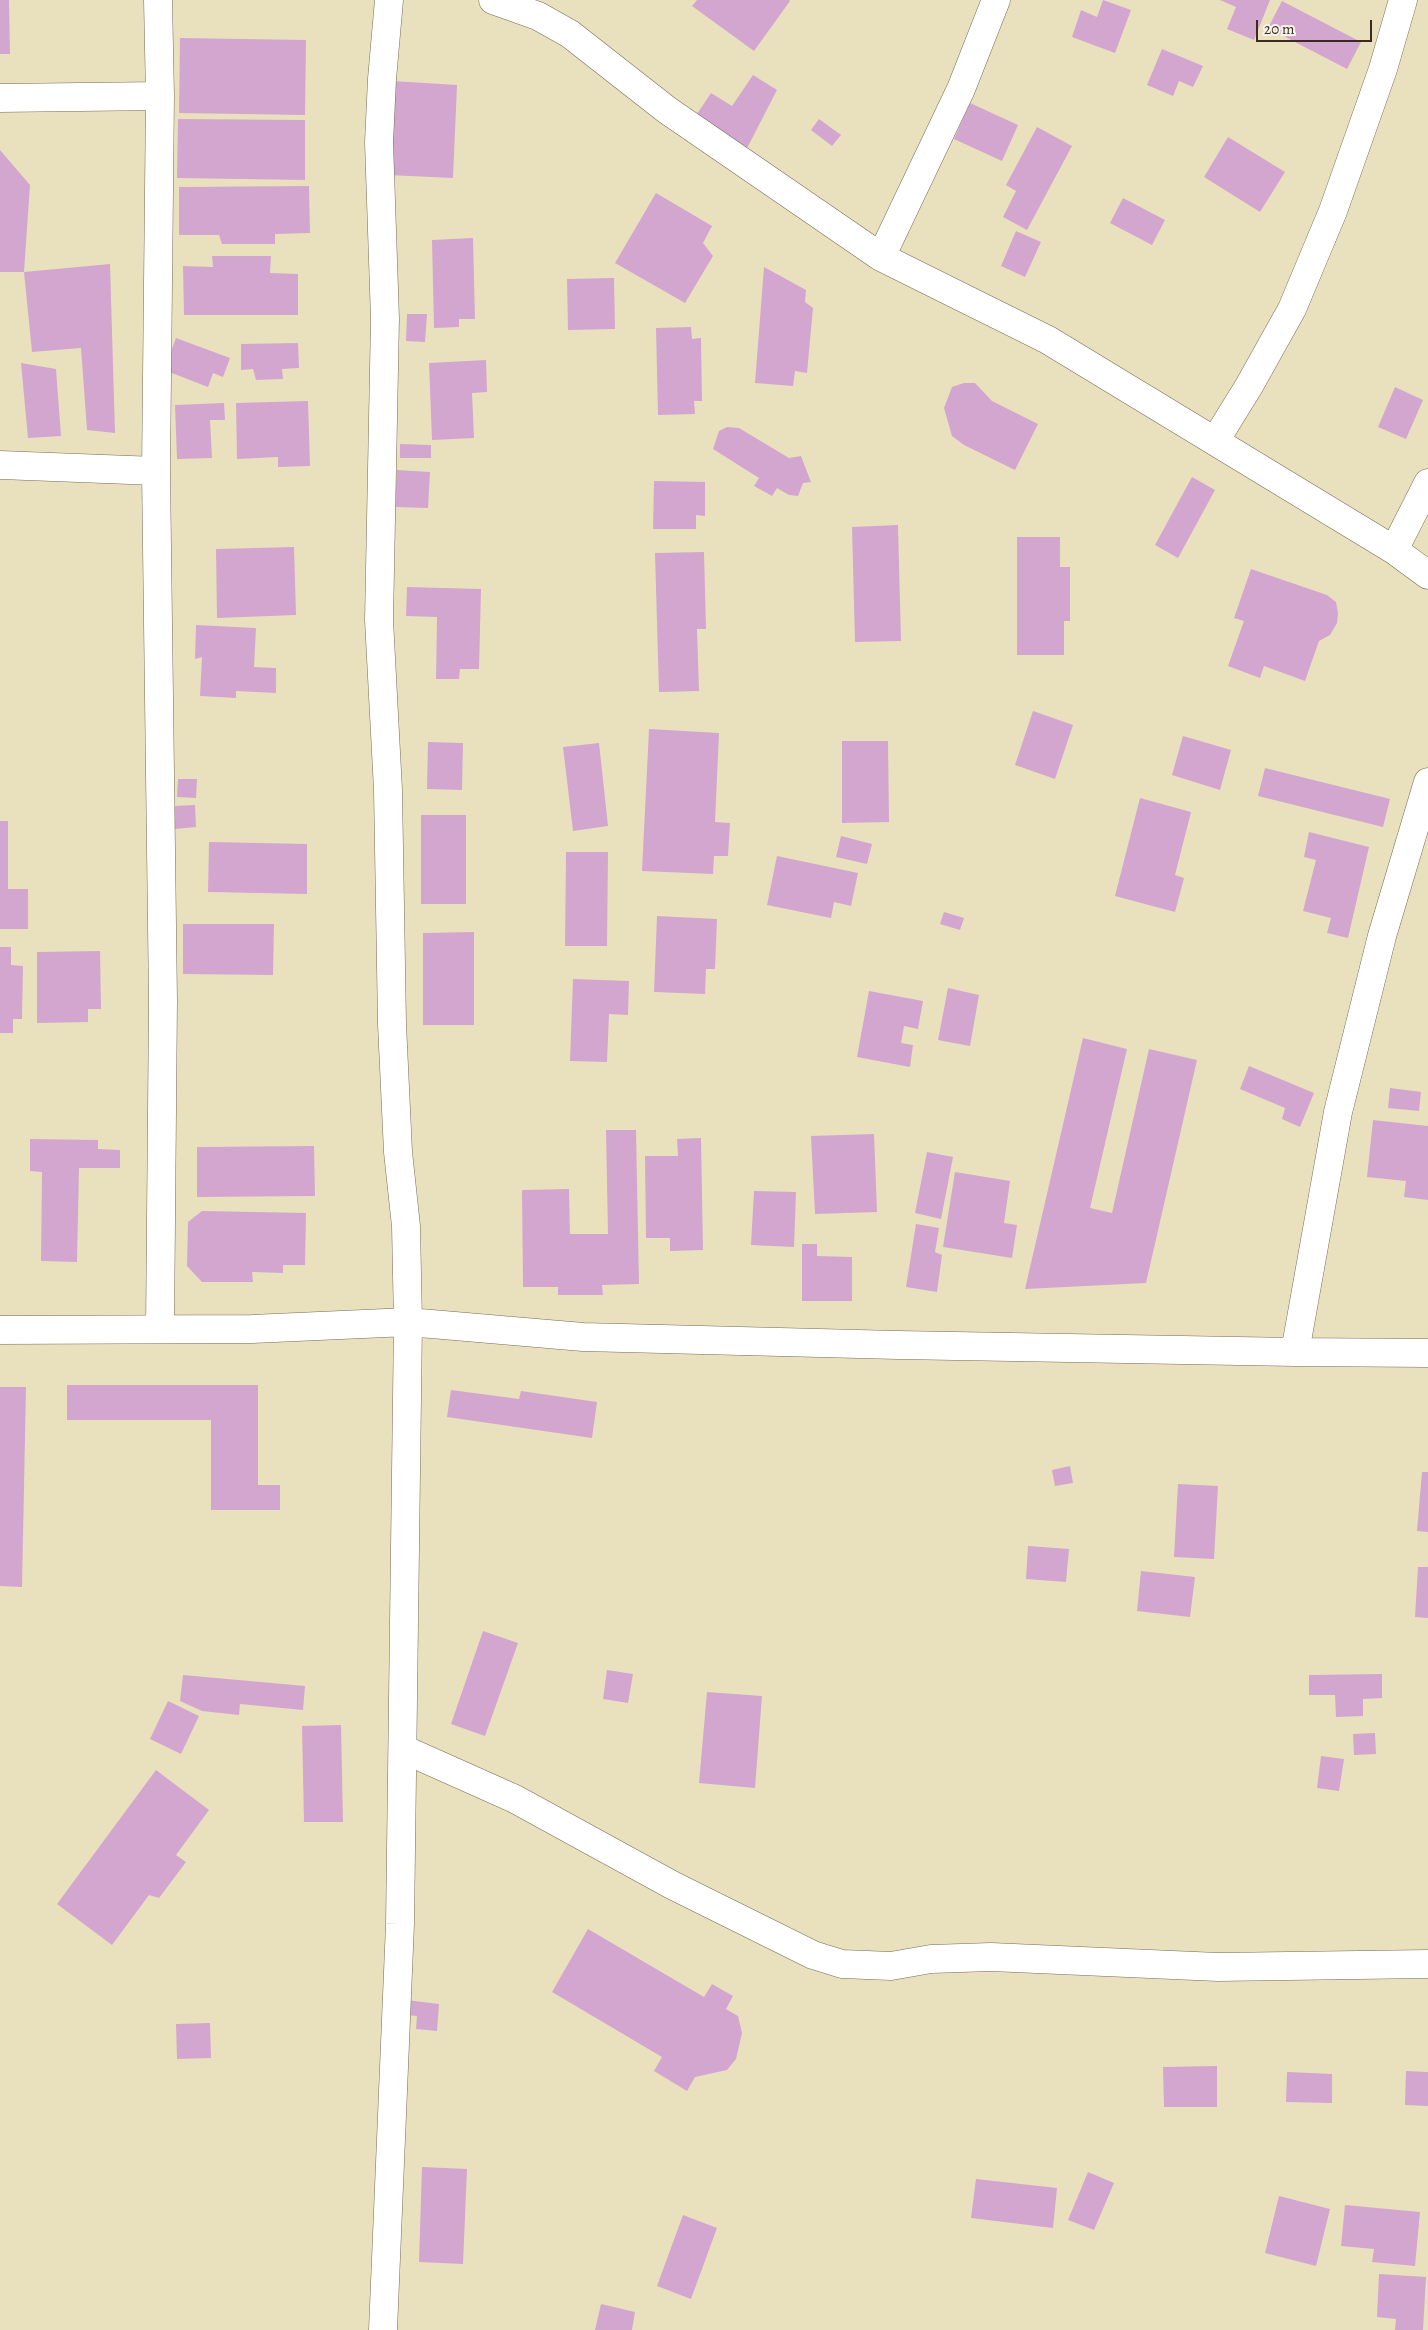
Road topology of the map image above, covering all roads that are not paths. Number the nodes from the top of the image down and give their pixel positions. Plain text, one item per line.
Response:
1 (158, 0) edge
2 (389, 0) edge
3 (493, 0) edge
4 (996, 0) edge
5 (1403, 0) edge
6 (543, 8) edge
7 (160, 96) junction
8 (0, 98) edge
9 (882, 257) junction
10 (1215, 441) junction
11 (0, 465) edge
12 (156, 471) junction
13 (1428, 483) edge
14 (1394, 550) junction
15 (1428, 575) edge
16 (1428, 782) edge
17 (408, 1322) junction
18 (0, 1330) edge
19 (160, 1330) junction
20 (1295, 1352) junction
21 (1428, 1353) edge
22 (403, 1749) junction
23 (1428, 1964) edge
24 (383, 2330) edge

1 - 7 street
2 - 17 street
3 - 6 street
4 - 9 street
5 - 10 street
6 - 9 street
7 - 8 street
7 - 12 street
9 - 10 street
10 - 14 street
11 - 12 street
12 - 19 street
13 - 14 street
14 - 15 street
16 - 20 street
17 - 19 street
17 - 20 street
17 - 22 street
18 - 19 street
20 - 21 street
22 - 23 street
22 - 24 street

